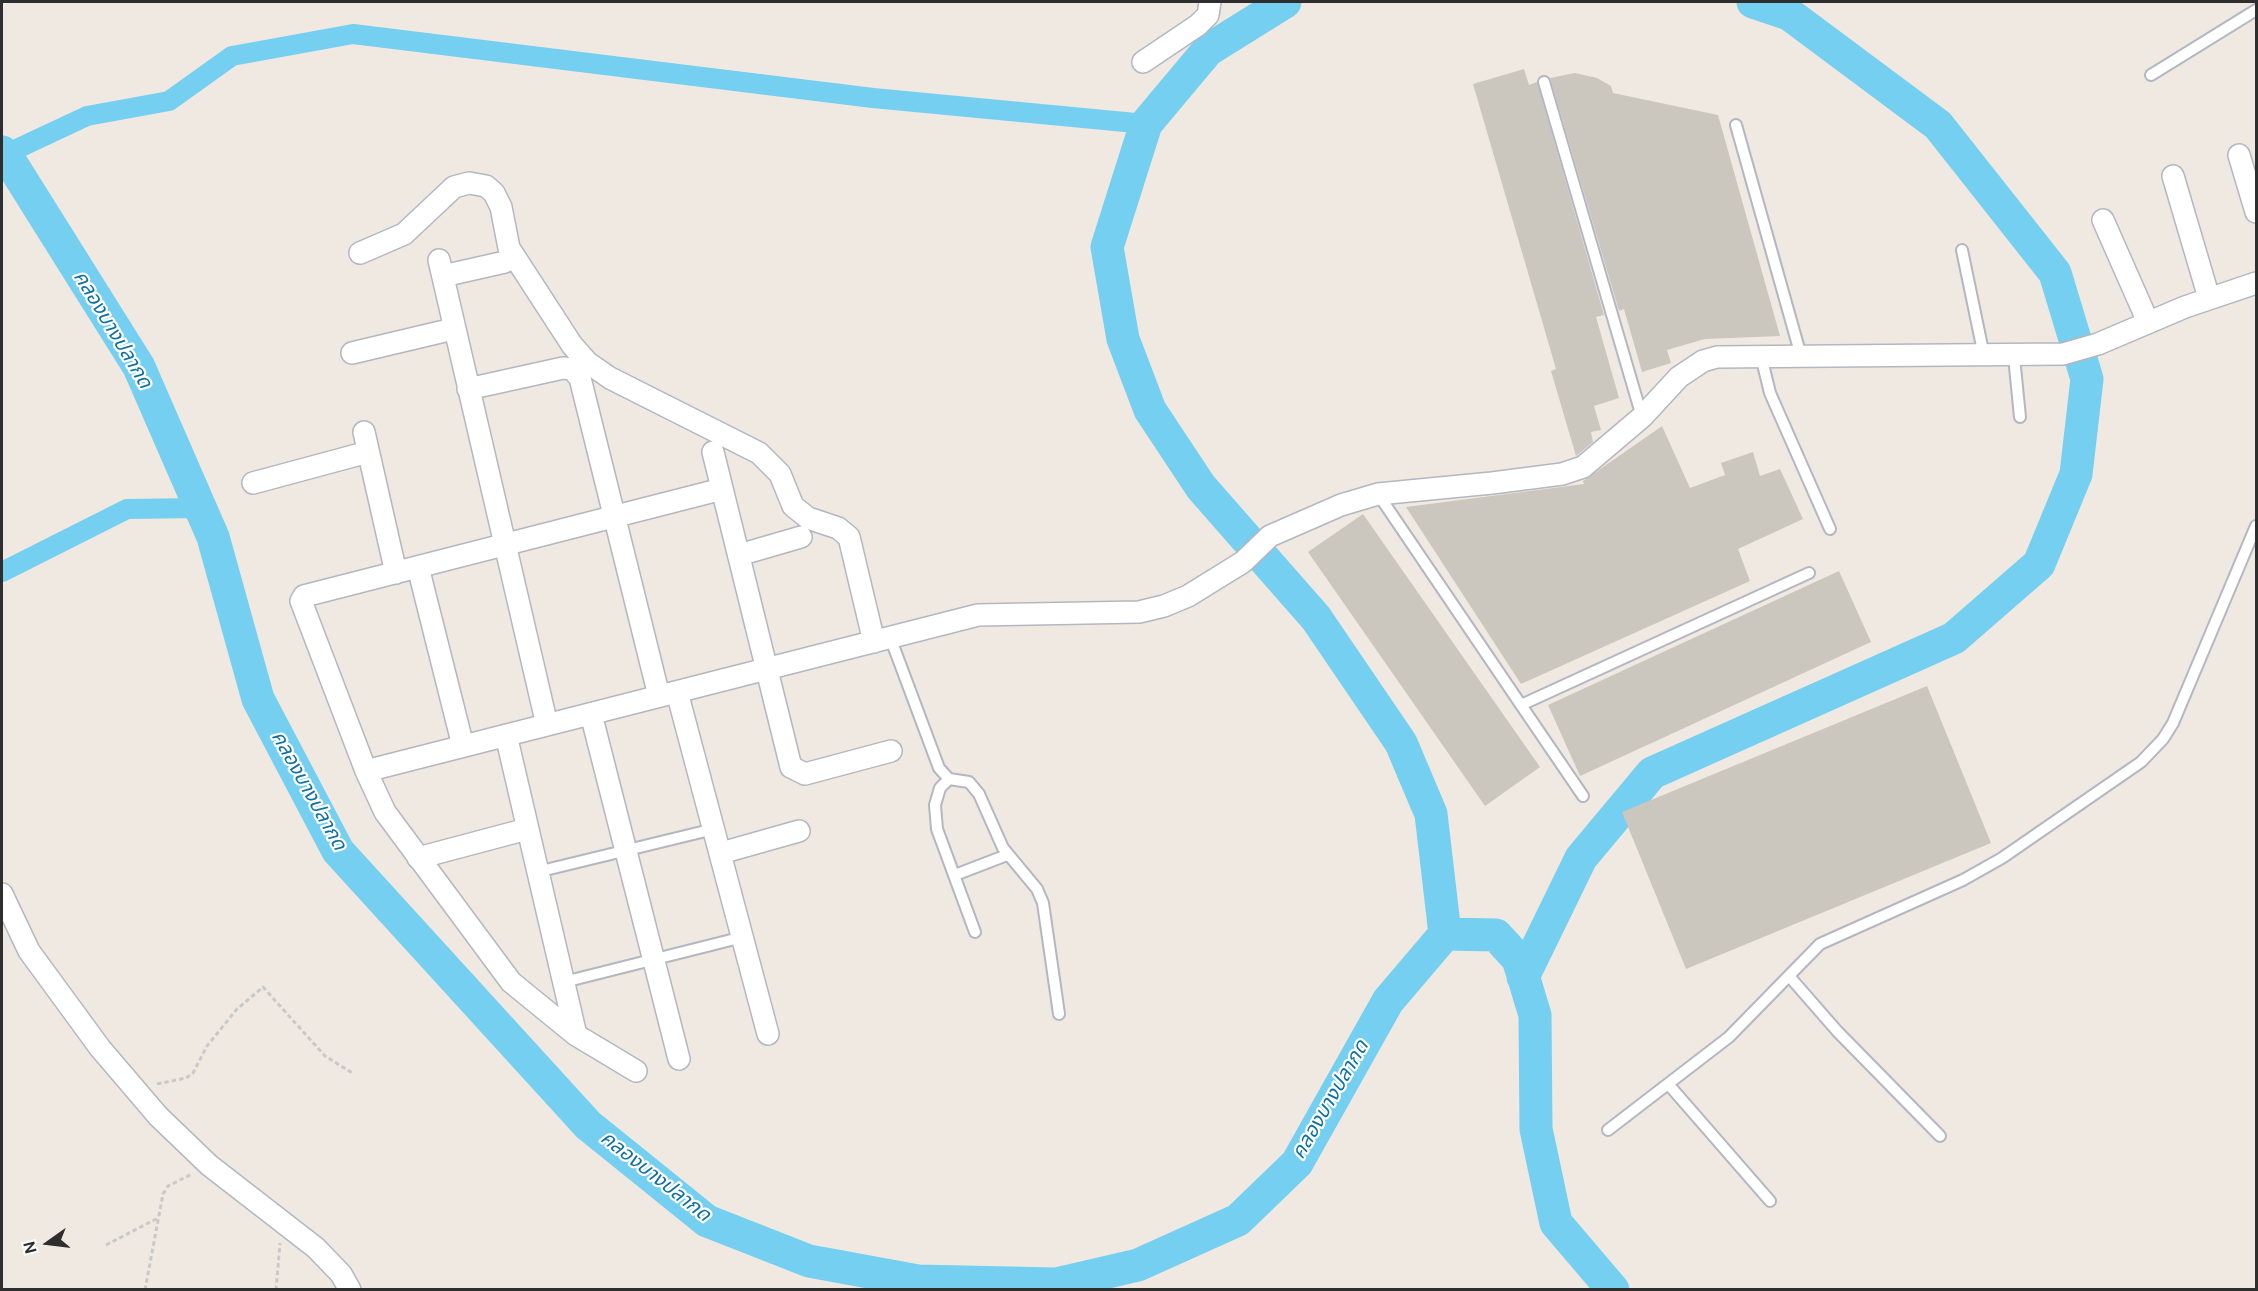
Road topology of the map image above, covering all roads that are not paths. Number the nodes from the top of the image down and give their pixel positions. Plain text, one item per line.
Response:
1 (1210, 2) edge
2 (2256, 10) edge
3 (1143, 62) dead end
4 (2151, 75) dead end
5 (1544, 81) dead end
6 (1736, 125) dead end
7 (2239, 155) dead end
8 (2173, 176) dead end
9 (2256, 213) edge
10 (2103, 220) dead end
11 (1962, 250) dead end
12 (360, 253) dead end
13 (505, 262) dead end
14 (2256, 283) edge
15 (2209, 298) junction
16 (2148, 322) junction
17 (453, 329) junction
18 (352, 353) dead end
19 (1761, 356) junction
20 (1801, 356) junction
21 (1984, 356) junction
22 (2014, 357) junction
23 (468, 389) junction
24 (1642, 417) junction
25 (2020, 417) dead end
26 (713, 452) dead end
27 (253, 483) dead end
28 (722, 489) junction
29 (1378, 494) junction
30 (617, 518) junction
31 (2256, 526) edge
32 (1830, 530) dead end
33 (801, 537) dead end
34 (507, 545) junction
35 (739, 555) junction
36 (418, 567) junction
37 (396, 573) junction
38 (1809, 573) dead end
39 (882, 640) junction
40 (768, 670) junction
41 (668, 694) junction
42 (1521, 705) junction
43 (591, 714) junction
44 (547, 725) junction
45 (506, 735) junction
46 (463, 746) junction
47 (891, 751) dead end
48 (366, 771) junction
49 (949, 779) junction
50 (1583, 796) dead end
51 (527, 829) junction
52 (714, 829) junction
53 (799, 831) dead end
54 (626, 850) junction
55 (721, 853) junction
56 (1007, 855) junction
57 (418, 858) junction
58 (537, 872) junction
59 (955, 875) junction
60 (2, 894) edge
61 (975, 932) dead end
62 (742, 937) junction
63 (653, 958) junction
64 (1789, 976) junction
65 (564, 982) junction
66 (1059, 1014) dead end
67 (768, 1034) dead end
68 (576, 1035) junction
69 (679, 1059) dead end
70 (636, 1071) dead end
71 (1669, 1085) junction
72 (1608, 1130) dead end
73 (1940, 1136) dead end
74 (1770, 1201) dead end
75 (350, 1290) edge

1 - 3 street
2 - 4 lane
5 - 24 lane
6 - 20 lane
7 - 9 street
8 - 15 street
10 - 16 street
11 - 21 lane
12 - 39 street
13 - 17 street
14 - 15 street
15 - 16 street
16 - 22 street
17 - 18 street
17 - 23 street
19 - 20 street
19 - 24 street
19 - 32 lane
20 - 21 street
21 - 22 street
22 - 25 lane
23 - 30 street
23 - 34 street
24 - 29 street
26 - 28 street
27 - 37 street
28 - 30 street
28 - 35 street
29 - 39 street
29 - 42 lane
30 - 34 street
30 - 41 street
31 - 64 lane
33 - 35 street
34 - 36 street
34 - 44 street
35 - 40 street
36 - 37 street
36 - 46 street
37 - 48 street
38 - 42 lane
39 - 40 street
39 - 49 lane
40 - 41 street
40 - 47 street
41 - 43 street
41 - 52 street
42 - 50 lane
43 - 44 street
43 - 54 street
44 - 45 street
45 - 46 street
45 - 51 street
46 - 48 street
48 - 57 street
49 - 56 lane
49 - 59 lane
51 - 57 street
51 - 58 street
52 - 54 lane
52 - 55 street
53 - 55 street
54 - 58 lane
54 - 63 street
55 - 62 street
56 - 59 lane
56 - 66 lane
57 - 68 street
58 - 65 street
59 - 61 lane
60 - 75 street
62 - 63 lane
62 - 67 street
63 - 65 lane
63 - 69 street
64 - 71 lane
64 - 73 lane
65 - 68 street
68 - 70 street
71 - 72 lane
71 - 74 lane

